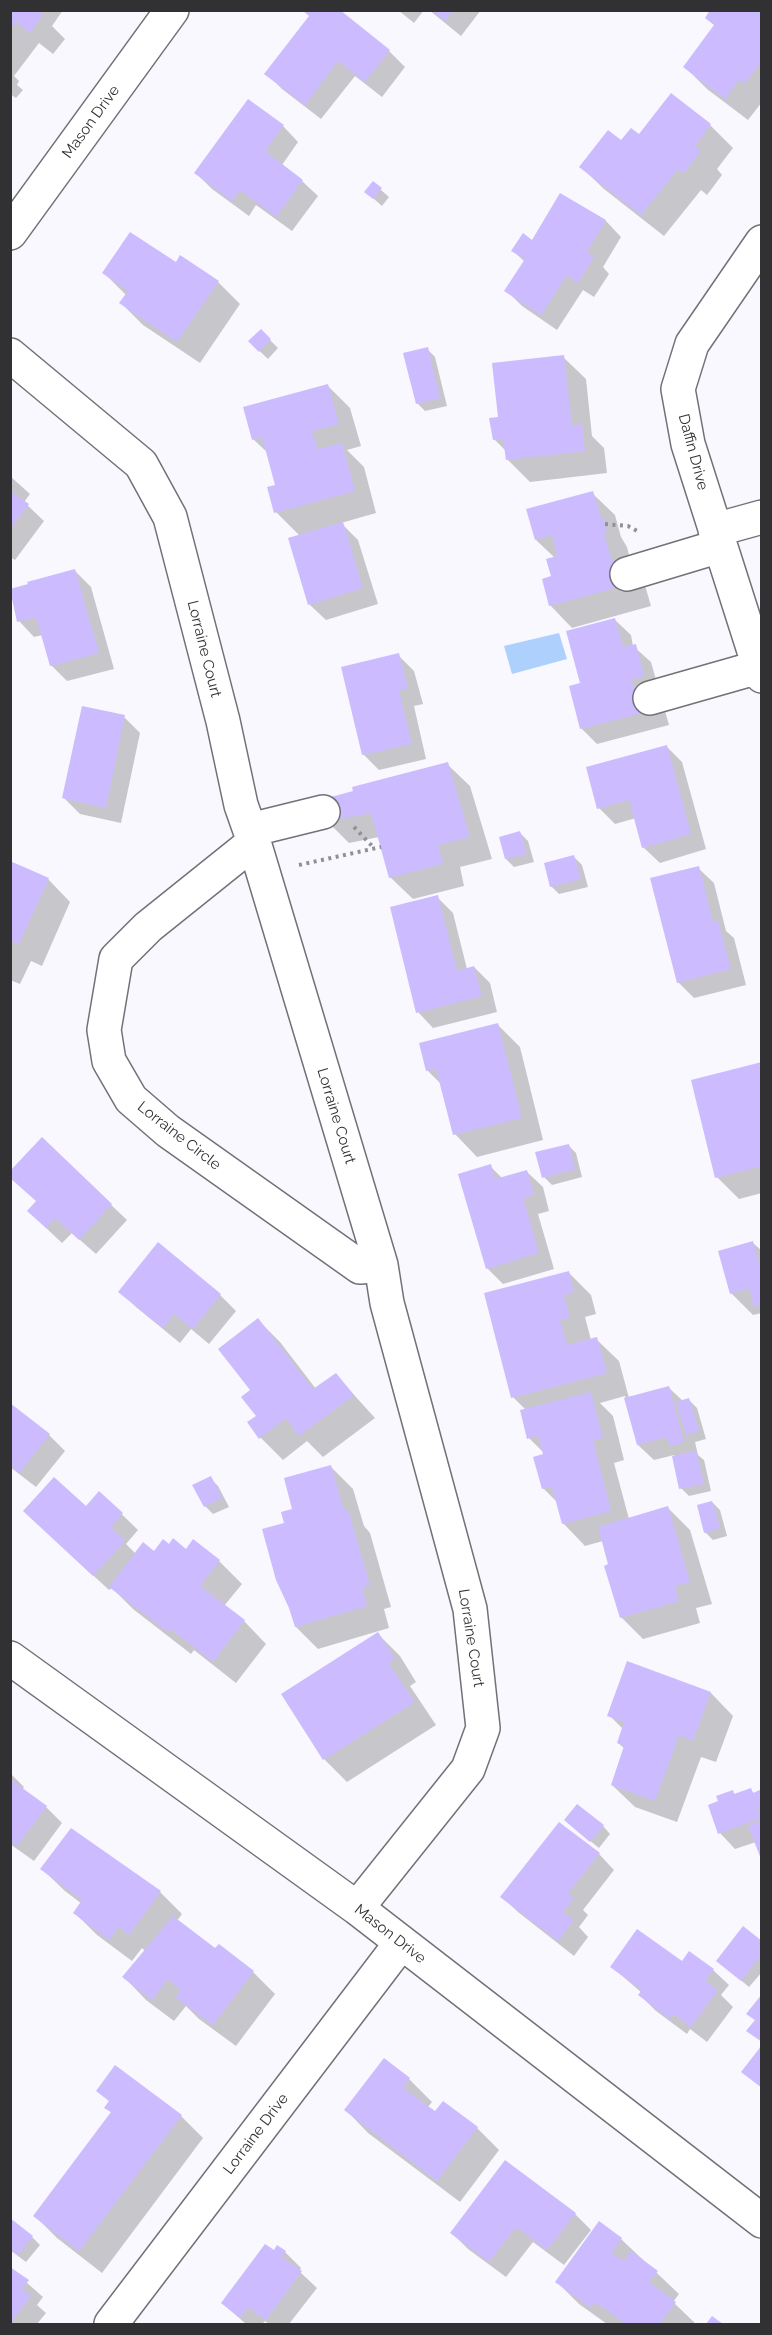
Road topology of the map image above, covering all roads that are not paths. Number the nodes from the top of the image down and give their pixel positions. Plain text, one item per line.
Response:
1 (172, 10) edge
2 (10, 233) edge
3 (762, 242) edge
4 (10, 355) edge
5 (762, 517) edge
6 (718, 538) junction
7 (627, 574) dead end
8 (747, 584) edge
9 (760, 671) edge
10 (650, 698) dead end
11 (338, 818) road end
12 (252, 836) junction
13 (381, 1265) junction
14 (10, 1658) edge
15 (357, 1908) junction
16 (401, 1943) junction
17 (762, 2221) edge
18 (111, 2325) edge

1 - 2 street, Mason Drive
3 - 6 street, Daffin Drive
4 - 12 street, Lorraine Court
5 - 6 street
6 - 7 street
6 - 8 street, Daffin Drive
8 - 9 street, Daffin Drive
9 - 10 street
11 - 12 street
12 - 13 street, Lorraine Court
12 - 13 street, Lorraine Circle
13 - 15 street, Lorraine Court
14 - 15 street, Mason Drive
15 - 16 street, Mason Drive
16 - 17 street, Mason Drive
16 - 18 street, Lorraine Drive

